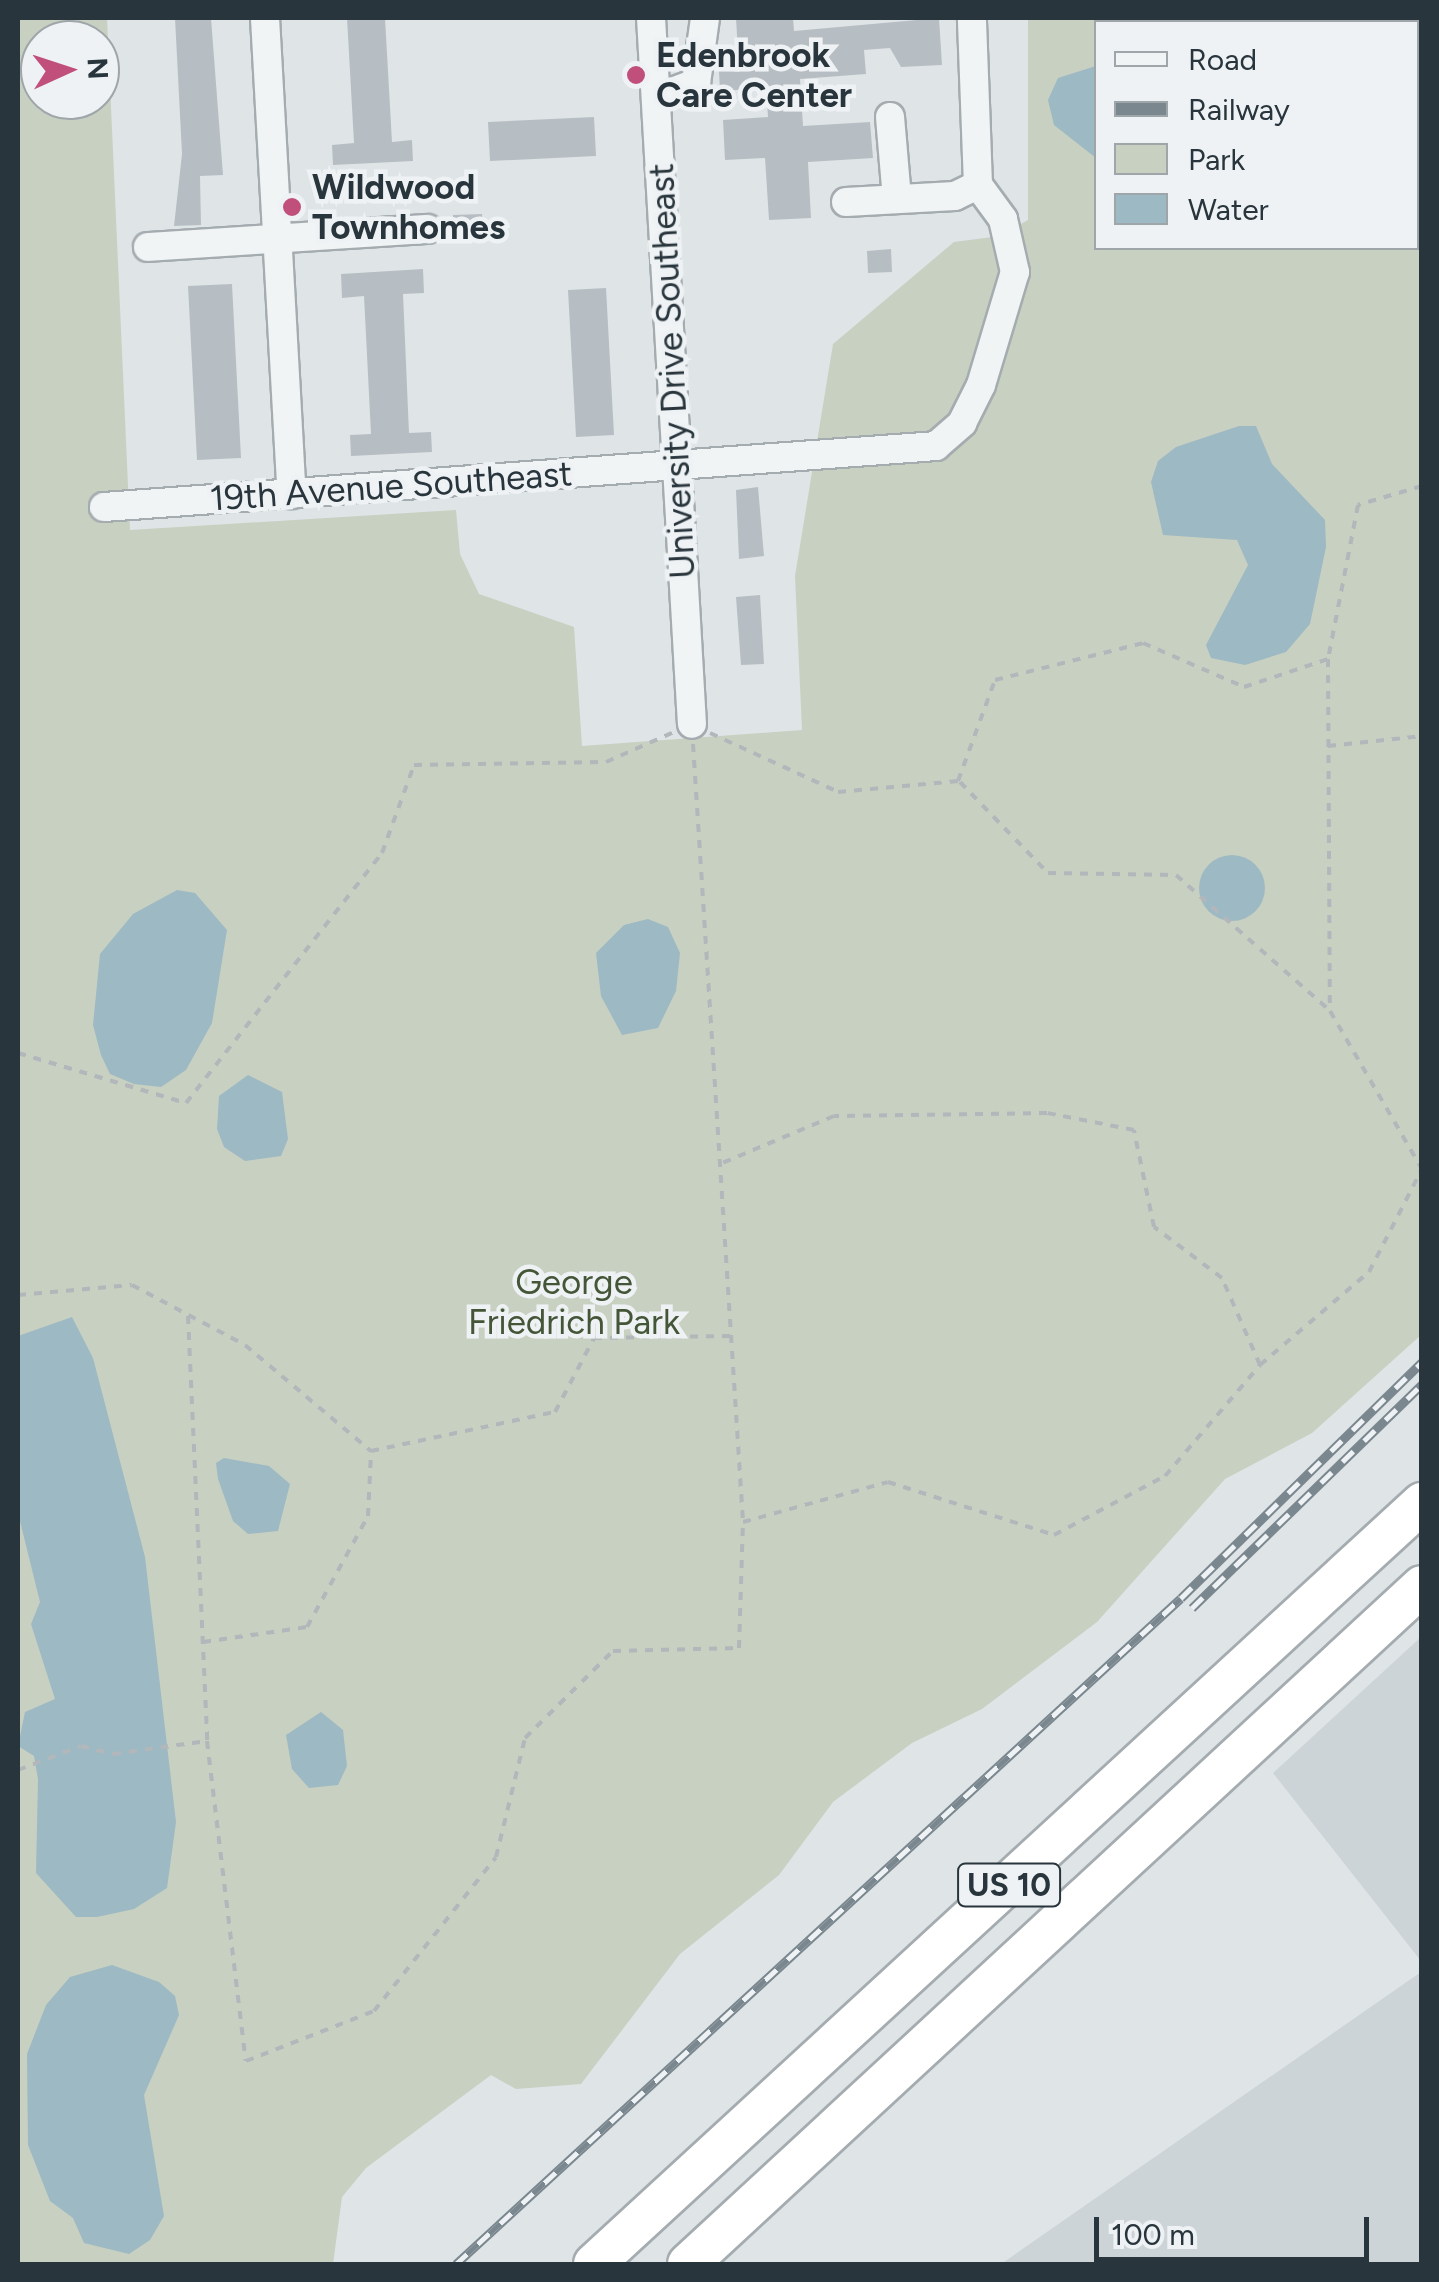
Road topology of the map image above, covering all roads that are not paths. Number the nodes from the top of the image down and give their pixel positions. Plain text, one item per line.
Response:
1 (265, 18) edge
2 (651, 18) edge
3 (705, 18) edge
4 (972, 18) edge
5 (656, 98) junction
6 (890, 117) dead end
7 (978, 185) junction
8 (897, 199) junction
9 (846, 202) dead end
10 (427, 229) dead end
11 (277, 238) junction
12 (148, 248) dead end
13 (677, 465) junction
14 (292, 494) junction
15 (104, 507) dead end
16 (692, 724) road end
17 (1422, 1503) edge
18 (1422, 1586) edge
19 (594, 2264) edge
20 (688, 2264) edge

1 - 11 street
2 - 5 street, University Drive Southeast
3 - 5 street
4 - 7 street
5 - 13 street, University Drive Southeast
6 - 8 street
7 - 8 street
7 - 13 street, 19th Avenue Southeast
8 - 9 street
10 - 11 street
11 - 12 street
11 - 14 street
13 - 14 street, 19th Avenue Southeast
13 - 16 street, University Drive Southeast
14 - 15 street, 19th Avenue Southeast
17 - 19 highway, US 10
18 - 20 highway, US 10

